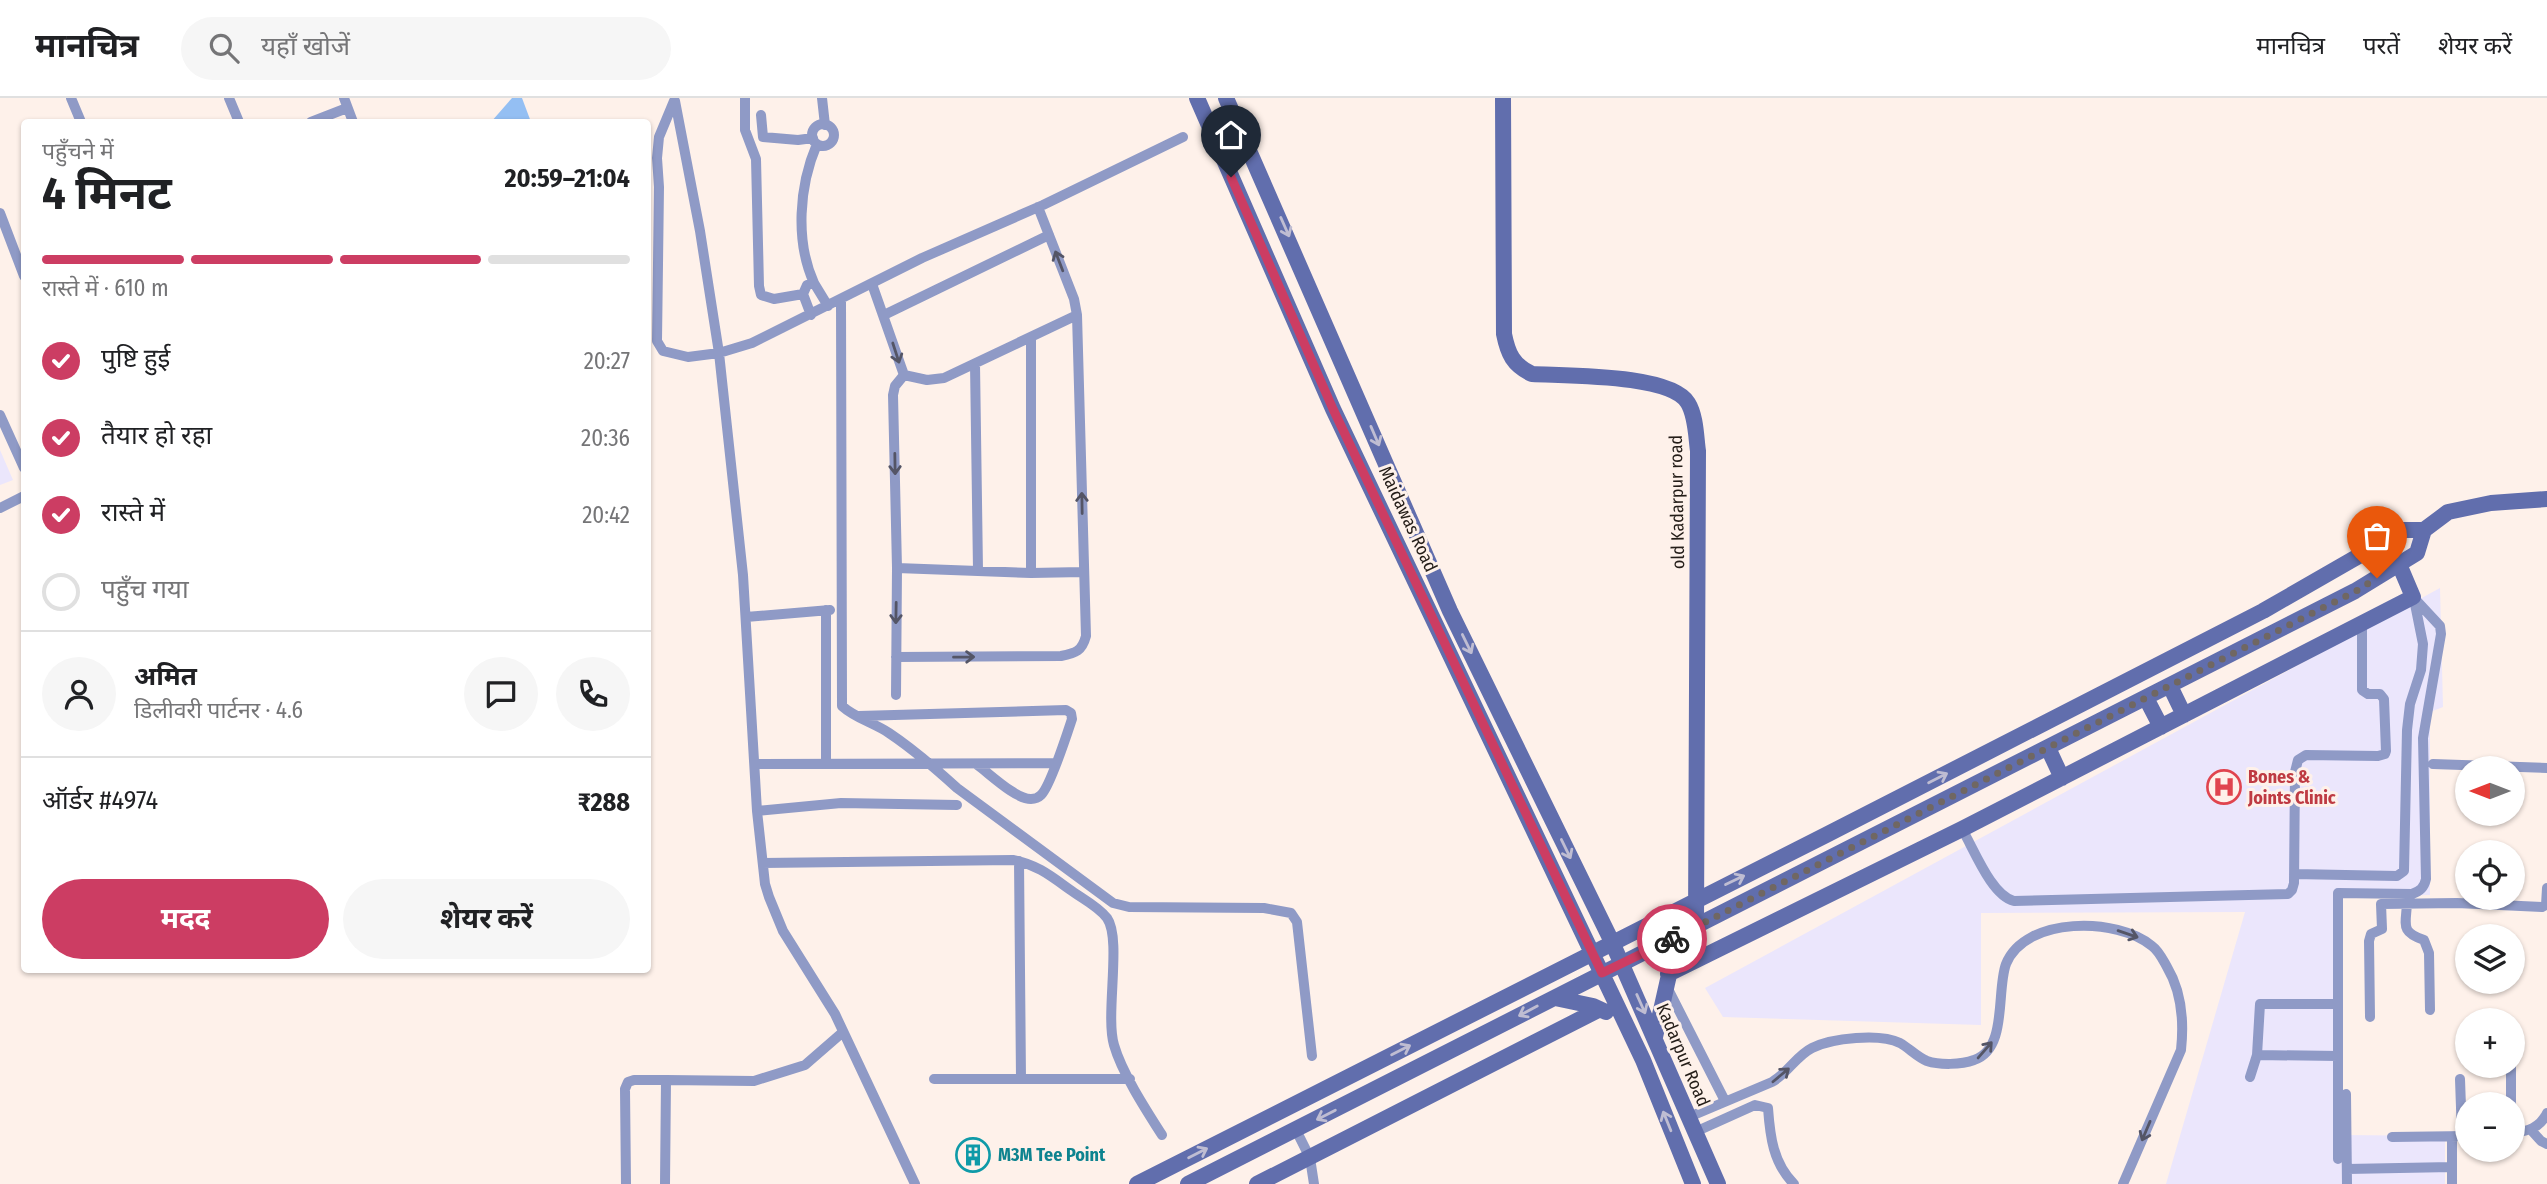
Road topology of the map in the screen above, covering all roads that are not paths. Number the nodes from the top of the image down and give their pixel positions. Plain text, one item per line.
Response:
1 (71, 98) edge
2 (229, 98) edge
3 (744, 98) edge
4 (822, 98) edge
5 (1197, 98) edge
6 (1226, 98) edge
7 (1503, 98) edge
8 (674, 100) edge
9 (345, 103) edge
10 (761, 115) dead end
11 (80, 119) edge
12 (238, 119) edge
13 (316, 119) edge
14 (825, 125) junction
15 (1182, 137) dead end
16 (815, 141) junction
17 (1038, 207) junction
18 (0, 214) edge
19 (1049, 235) junction
20 (21, 268) edge
21 (814, 283) junction
22 (872, 284) junction
23 (803, 294) junction
24 (841, 300) junction
25 (828, 306) junction
26 (811, 315) junction
27 (884, 315) junction
28 (1077, 315) junction
29 (1031, 337) junction
30 (719, 353) junction
31 (975, 364) junction
32 (904, 375) junction
33 (0, 415) edge
34 (21, 461) edge
35 (21, 498) edge
36 (2547, 499) edge
37 (0, 508) edge
38 (2424, 530) junction
39 (2399, 564) junction
40 (897, 568) junction
41 (978, 570) junction
42 (1083, 572) junction
43 (1031, 573) junction
44 (2413, 597) junction
45 (826, 610) junction
46 (841, 610) junction
47 (746, 617) junction
48 (2362, 624) junction
49 (896, 657) junction
50 (2170, 685) junction
51 (895, 695) dead end
52 (2146, 698) junction
53 (2184, 715) junction
54 (856, 716) junction
55 (2161, 727) junction
56 (2048, 748) junction
57 (929, 763) junction
58 (1055, 763) junction
59 (755, 764) junction
60 (826, 764) junction
61 (976, 764) junction
62 (2433, 764) dead end
63 (2547, 768) edge
64 (2062, 778) junction
65 (957, 805) dead end
66 (757, 811) junction
67 (1962, 829) junction
68 (1019, 861) junction
69 (763, 863) junction
70 (2294, 874) junction
71 (2547, 888) edge
72 (1695, 900) junction
73 (2407, 903) junction
74 (1696, 926) junction
75 (1678, 935) junction
76 (1612, 942) junction
77 (1592, 954) junction
78 (1622, 964) junction
79 (1602, 973) junction
80 (1667, 979) junction
81 (1555, 998) junction
82 (2338, 1004) junction
83 (1600, 1009) junction
84 (2430, 1010) dead end
85 (2370, 1017) dead end
86 (1627, 1028) junction
87 (843, 1032) junction
88 (1655, 1037) junction
89 (2257, 1055) junction
90 (1312, 1056) dead end
91 (2338, 1056) junction
92 (2250, 1077) dead end
93 (934, 1079) dead end
94 (1021, 1079) junction
95 (1130, 1079) junction
96 (2460, 1079) dead end
97 (666, 1080) junction
98 (2460, 1092) edge
99 (2346, 1094) dead end
100 (1722, 1102) junction
101 (2547, 1113) edge
102 (1692, 1125) junction
103 (1296, 1129) junction
104 (2531, 1130) junction
105 (2525, 1131) edge
106 (1162, 1135) dead end
107 (2392, 1137) dead end
108 (2455, 1137) edge
109 (2547, 1144) edge
110 (2455, 1156) edge
111 (1310, 1158) junction
112 (2338, 1159) dead end
113 (2452, 1167) junction
114 (2347, 1169) junction
115 (626, 1184) edge
116 (665, 1184) edge
117 (915, 1184) edge
118 (1137, 1184) edge
119 (1188, 1184) edge
120 (1257, 1184) edge
121 (1314, 1184) edge
122 (1693, 1184) edge
123 (1718, 1184) edge
124 (1794, 1184) edge
125 (2123, 1184) edge
126 (2347, 1184) edge
127 (2452, 1184) edge

1 - 11 street
2 - 12 street
3 - 23 street
4 - 14 street
5 - 77 street, Maidawas Road
6 -> 76 street, Maidawas Road
7 - 72 street, old Kadarpur road
8 - 30 street
8 - 30 street
9 - 13 street
10 - 16 street
14 - 16 street
14 - 16 street
15 - 17 street
16 - 21 street
17 - 19 street
17 - 22 street
18 - 20 street
19 - 27 street
28 -> 19 street
21 - 23 street
21 - 25 street
22 - 24 street
22 - 27 street
23 - 26 street
24 - 25 street
24 - 46 street
25 - 26 street
26 - 30 street
27 -> 32 street
28 - 29 street
42 -> 28 street
29 - 31 street
29 - 43 street
30 - 47 street
31 - 32 street
31 - 41 street
32 -> 40 street
33 - 34 street
35 - 37 street
36 - 38 street
38 - 39 street
72 -> 38 street
39 - 44 street
39 - 50 street
40 - 41 street
40 -> 49 street
41 - 43 street
42 - 43 street
49 -> 42 street
44 - 48 street
44 - 70 street
44 - 82 street
45 - 46 street
45 - 47 street
45 - 60 street
46 - 54 street
47 - 59 street
48 - 53 street
48 - 70 street
49 - 51 street
50 - 52 street
50 - 53 street
52 - 55 street
52 - 56 street
53 - 55 street
54 - 57 street
54 - 58 street
55 - 64 street
56 - 64 street
56 - 74 street
57 - 60 street
57 - 61 street
57 - 90 street
58 - 61 street
58 - 61 street
59 - 60 street
59 - 66 street
62 - 63 street
64 - 67 street
65 - 66 street
66 - 69 street
67 - 70 street
67 - 80 street
68 - 69 street
68 - 94 street
68 - 95 street
69 - 87 street
71 - 73 street
72 - 74 street, old Kadarpur road
72 - 76 street
73 - 84 street
73 - 85 street
74 - 75 street
75 - 78 street
75 - 80 street
76 - 77 street
76 - 78 street, Kadarpur Road
77 - 79 street
118 -> 77 street
78 - 79 street
78 -> 88 street, Kadarpur Road
79 - 81 street
79 - 86 street
80 - 88 street
80 - 100 street
81 - 83 street
81 -> 103 street
82 - 89 street
82 - 91 street
83 - 86 street
83 - 111 street
122 -> 86 street
87 - 97 street
87 - 117 street
88 - 102 street, Kadarpur Road
89 - 91 street
89 - 92 street
91 - 112 street
93 - 94 street
94 - 95 street
95 - 106 street
96 - 98 street
97 - 115 street
97 - 116 street
99 - 114 street
100 - 102 street
100 -> 125 street
101 - 104 street
102 - 123 street, Kadarpur Road
102 - 124 street
103 - 111 street
103 - 119 street
104 - 105 street
104 - 109 street
107 - 108 street
110 - 113 street
111 - 120 street
111 - 121 street
113 - 114 street
113 - 127 street
114 - 126 street

